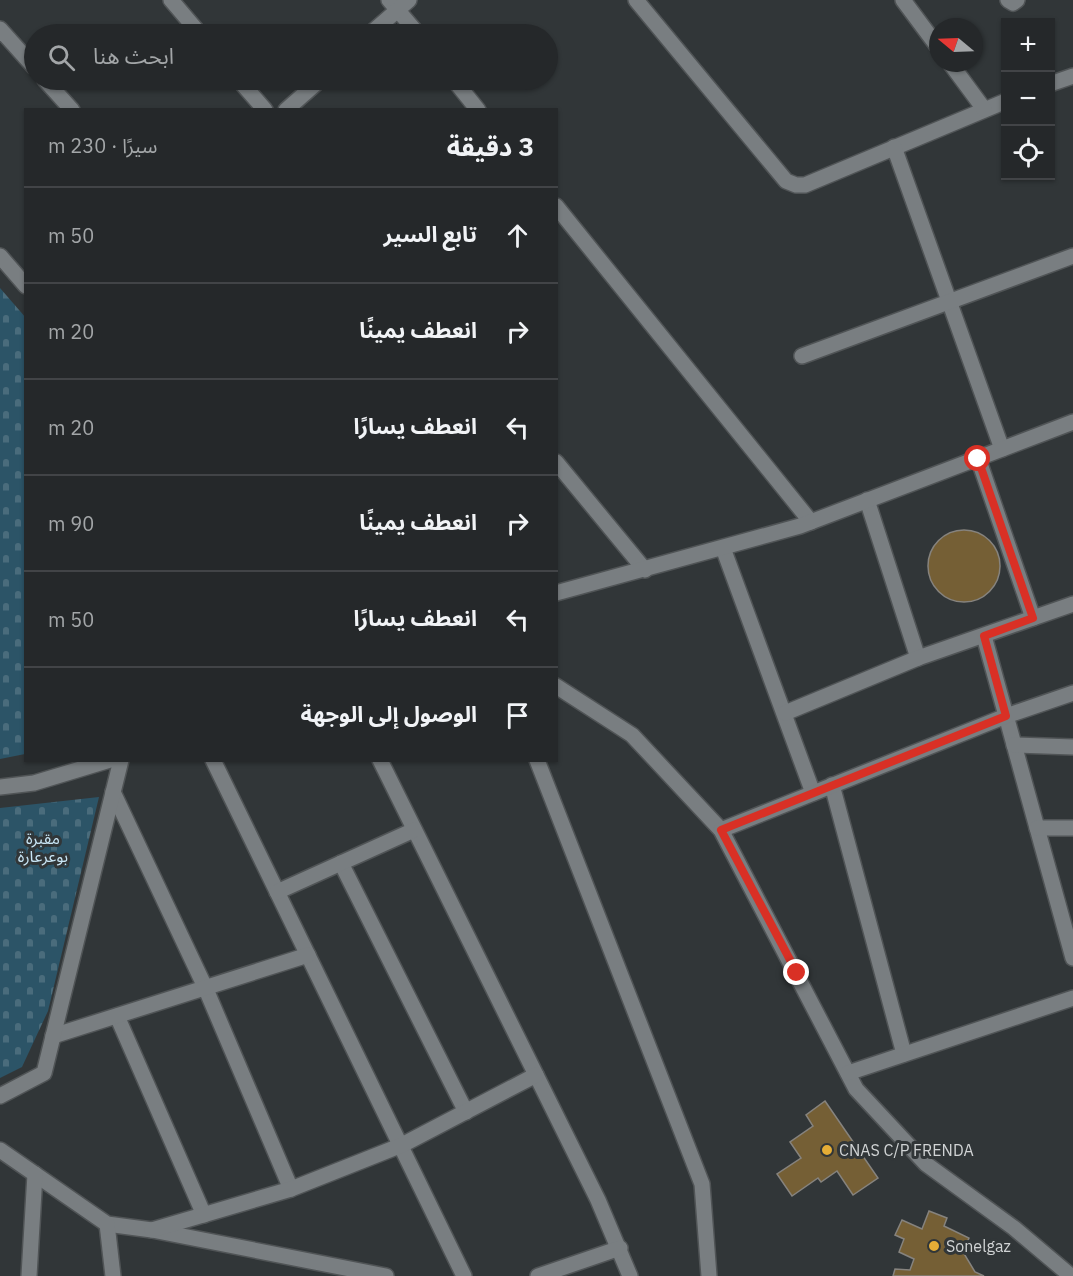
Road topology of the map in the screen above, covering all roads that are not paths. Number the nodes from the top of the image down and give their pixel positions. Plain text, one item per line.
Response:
1 (171, 0) edge
2 (636, 0) edge
3 (903, 0) edge
4 (1008, 0) edge
5 (1017, 0) edge
6 (399, 3) edge
7 (192, 24) edge
8 (379, 24) edge
9 (412, 24) edge
10 (0, 29) edge
11 (929, 35) edge
12 (24, 56) edge
13 (957, 72) edge
14 (1073, 76) edge
15 (1055, 82) edge
16 (54, 90) edge
17 (248, 90) edge
18 (309, 90) edge
19 (462, 90) edge
20 (1001, 103) edge
21 (70, 108) edge
22 (263, 108) edge
23 (288, 108) edge
24 (476, 108) edge
25 (984, 109) junction
26 (894, 147) junction
27 (558, 208) edge
28 (0, 256) edge
29 (1073, 256) edge
30 (24, 284) edge
31 (951, 301) junction
32 (802, 356) dead end
33 (1073, 422) edge
34 (1002, 449) junction
35 (978, 459) junction
36 (558, 464) edge
37 (867, 500) junction
38 (811, 522) junction
39 (723, 548) junction
40 (645, 570) junction
41 (558, 592) edge
42 (1073, 604) edge
43 (1033, 618) junction
44 (984, 636) junction
45 (918, 658) junction
46 (558, 687) edge
47 (1073, 693) edge
48 (785, 713) junction
49 (1006, 716) junction
50 (1014, 746) junction
51 (1073, 747) edge
52 (103, 762) edge
53 (120, 762) edge
54 (214, 762) edge
55 (381, 762) edge
56 (538, 762) edge
57 (832, 785) junction
58 (0, 787) edge
59 (113, 792) junction
60 (813, 793) junction
61 (1037, 828) junction
62 (1073, 828) edge
63 (414, 830) junction
64 (721, 830) junction
65 (341, 863) junction
66 (277, 892) junction
67 (1066, 910) edge
68 (308, 955) junction
69 (1073, 958) edge
70 (206, 987) junction
71 (1073, 998) edge
72 (117, 1016) junction
73 (53, 1036) junction
74 (904, 1054) junction
75 (848, 1072) junction
76 (536, 1075) junction
77 (0, 1096) edge
78 (466, 1112) junction
79 (402, 1145) junction
80 (0, 1150) edge
81 (35, 1174) junction
82 (291, 1189) junction
83 (204, 1215) junction
84 (107, 1224) junction
85 (152, 1230) junction
86 (620, 1248) junction
87 (29, 1276) edge
88 (113, 1276) edge
89 (386, 1276) edge
90 (464, 1276) edge
91 (538, 1276) edge
92 (630, 1276) edge
93 (709, 1276) edge
94 (1071, 1276) edge

1 - 7 street
2 - 26 street
3 - 11 street
4 - 5 street
6 - 8 street
6 - 9 street
10 - 12 street
13 - 25 street
14 - 15 street
16 - 21 street
17 - 22 street
18 - 23 street
19 - 24 street
20 - 25 street
25 - 26 street
26 - 31 street
27 - 38 street
28 - 30 street
29 - 31 street
31 - 32 street
31 - 34 street
33 - 34 street
34 - 35 street
35 - 37 street
35 - 43 street
36 - 40 street
37 - 38 street
37 - 45 street
38 - 39 street
39 - 40 street
39 - 48 street
40 - 41 street
42 - 43 street
43 - 44 street
44 - 45 street
44 - 49 street
45 - 48 street
46 - 64 street
47 - 49 street
48 - 60 street
49 - 50 street
49 - 57 street
50 - 51 street
50 - 61 street
52 - 58 street
53 - 59 street
54 - 66 street
55 - 63 street
56 - 93 street
57 - 60 street
57 - 74 street
59 - 70 street
59 - 73 street
60 - 64 street
61 - 62 street
61 - 67 street
63 - 65 street
63 - 76 street
64 - 75 street
65 - 66 street
65 - 78 street
66 - 68 street
67 - 69 street
68 - 70 street
68 - 79 street
70 - 72 street
70 - 82 street
71 - 74 street
72 - 73 street
72 - 83 street
73 - 77 street
74 - 75 street
75 - 94 street
76 - 78 street
76 - 86 street
78 - 79 street
79 - 82 street
79 - 90 street
80 - 81 street
81 - 84 street
81 - 87 street
82 - 83 street
83 - 85 street
84 - 85 street
84 - 88 street
85 - 89 street
86 - 91 street
86 - 92 street

